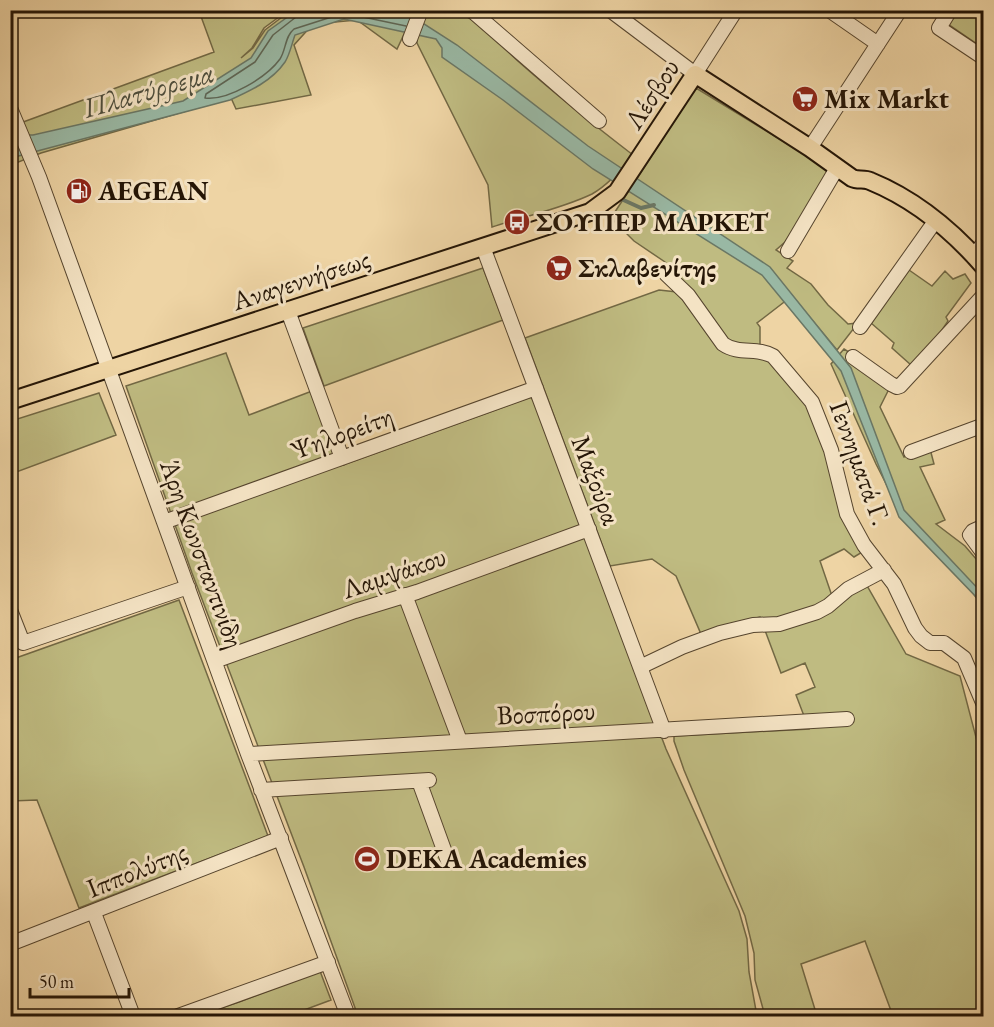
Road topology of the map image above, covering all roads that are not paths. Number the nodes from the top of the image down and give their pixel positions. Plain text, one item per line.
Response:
1 (421, 10) edge
2 (471, 10) edge
3 (609, 10) edge
4 (736, 10) edge
5 (828, 10) edge
6 (900, 10) edge
7 (950, 10) edge
8 (410, 39) dead end
9 (878, 44) junction
10 (984, 58) edge
11 (695, 74) junction
12 (10, 108) edge
13 (598, 121) dead end
14 (810, 148) junction
15 (837, 168) junction
16 (605, 202) joint
17 (936, 220) junction
18 (984, 242) edge
19 (483, 247) junction
20 (788, 251) dead end
21 (979, 262) edge
22 (666, 274) dead end
23 (984, 295) edge
24 (288, 311) junction
25 (860, 327) dead end
26 (853, 357) dead end
27 (110, 370) junction
28 (536, 388) junction
29 (10, 401) edge
30 (984, 424) edge
31 (911, 452) dead end
32 (342, 458) junction
33 (164, 522) junction
34 (984, 526) edge
35 (589, 529) junction
36 (983, 553) edge
37 (884, 570) junction
38 (188, 587) junction
39 (405, 595) junction
40 (10, 610) edge
41 (215, 661) junction
42 (640, 667) junction
43 (984, 705) edge
44 (847, 719) dead end
45 (664, 731) junction
46 (460, 741) junction
47 (248, 754) junction
48 (261, 790) junction
49 (281, 838) junction
50 (448, 861) dead end
51 (94, 913) junction
52 (10, 944) edge
53 (328, 962) junction
54 (133, 1017) edge
55 (178, 1017) edge
56 (348, 1017) edge

1 - 8 street
2 - 13 street
3 - 11 street
4 - 11 street, Λέσβου
5 - 9 street
6 - 9 street
7 - 10 street
9 - 14 street
11 - 14 main road
11 - 16 main road, Λέσβου
12 - 27 street, Άρη Κωνσταντινίδη
14 - 15 main road
15 - 17 main road
15 - 20 street
16 - 19 main road, Αναγεννήσεως
17 - 21 main road
17 - 25 street
18 - 21 street
19 - 24 main road, Αναγεννήσεως
19 - 28 street, Μαξούρα
22 - 37 street, Γεννηματά Γ.
23 - 26 street
24 - 27 main road, Αναγεννήσεως
24 - 32 street
27 - 29 main road, Αναγεννήσεως
27 - 33 street, Άρη Κωνσταντινίδη
28 - 32 street, Ψηλορείτη
28 - 35 street, Μαξούρα
30 - 31 street
32 - 33 street, Ψηλορείτη
33 - 38 street, Άρη Κωνσταντινίδη
34 - 36 street
35 - 39 street, Λαμψάκου
35 - 42 street, Μαξούρα
37 - 42 street
37 - 43 street, Γεννηματά Γ.
38 - 40 street
38 - 41 street, Άρη Κωνσταντινίδη
39 - 41 street, Λαμψάκου
39 - 46 street
41 - 47 street, Άρη Κωνσταντινίδη
42 - 45 street, Μαξούρα
44 - 45 street, Βοσπόρου
45 - 46 street, Βοσπόρου
46 - 47 street, Βοσπόρου
47 - 48 street, Άρη Κωνσταντινίδη
48 - 49 street, Άρη Κωνσταντινίδη
48 - 50 street
49 - 51 street, Ιππολύτης
49 - 53 street, Άρη Κωνσταντινίδη
51 - 52 street, Ιππολύτης
51 - 54 street
53 - 55 street
53 - 56 street, Άρη Κωνσταντινίδη

